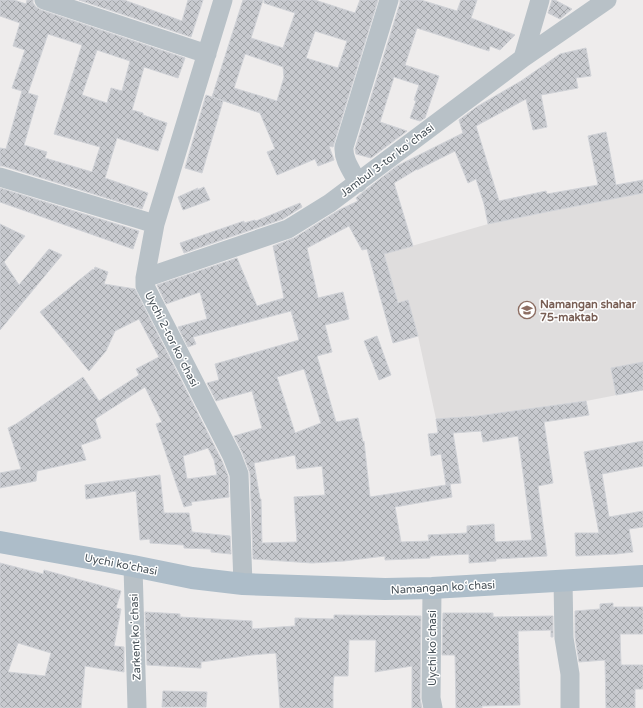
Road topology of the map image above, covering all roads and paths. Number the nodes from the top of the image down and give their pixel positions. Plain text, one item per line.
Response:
1 (44, 0) edge
2 (223, 0) edge
3 (389, 0) edge
4 (540, 0) edge
5 (607, 0) edge
6 (207, 54) junction
7 (523, 58) junction
8 (0, 178) edge
9 (358, 183) junction
10 (155, 224) junction
11 (145, 278) junction
12 (0, 542) edge
13 (133, 566) junction
14 (643, 576) edge
15 (563, 580) junction
16 (243, 584) junction
17 (432, 588) junction
18 (138, 708) edge
19 (433, 708) edge
20 (570, 708) edge

1 - 6 street
2 - 6 street, Uychi 2-tor koʻchasi
3 - 9 street
4 - 7 street
5 - 7 street, Jambul 3-tor koʻchasi
6 - 10 street, Uychi 2-tor koʻchasi
7 - 9 street, Jambul 3-tor koʻchasi
8 - 10 street
9 - 11 street, Jambul 3-tor koʻchasi
10 - 11 street, Uychi 2-tor koʻchasi
11 - 16 street, Uychi 2-tor koʻchasi
12 - 13 main road, Uychi ko'chasi
13 - 16 main road, Uychi ko'chasi
13 - 18 street, Zarkent koʻchasi
14 - 15 main road, Namangan koʻchasi
15 - 17 main road, Namangan koʻchasi
15 - 20 street
16 - 17 main road, Namangan koʻchasi
17 - 19 street, Uychi koʻchasi

